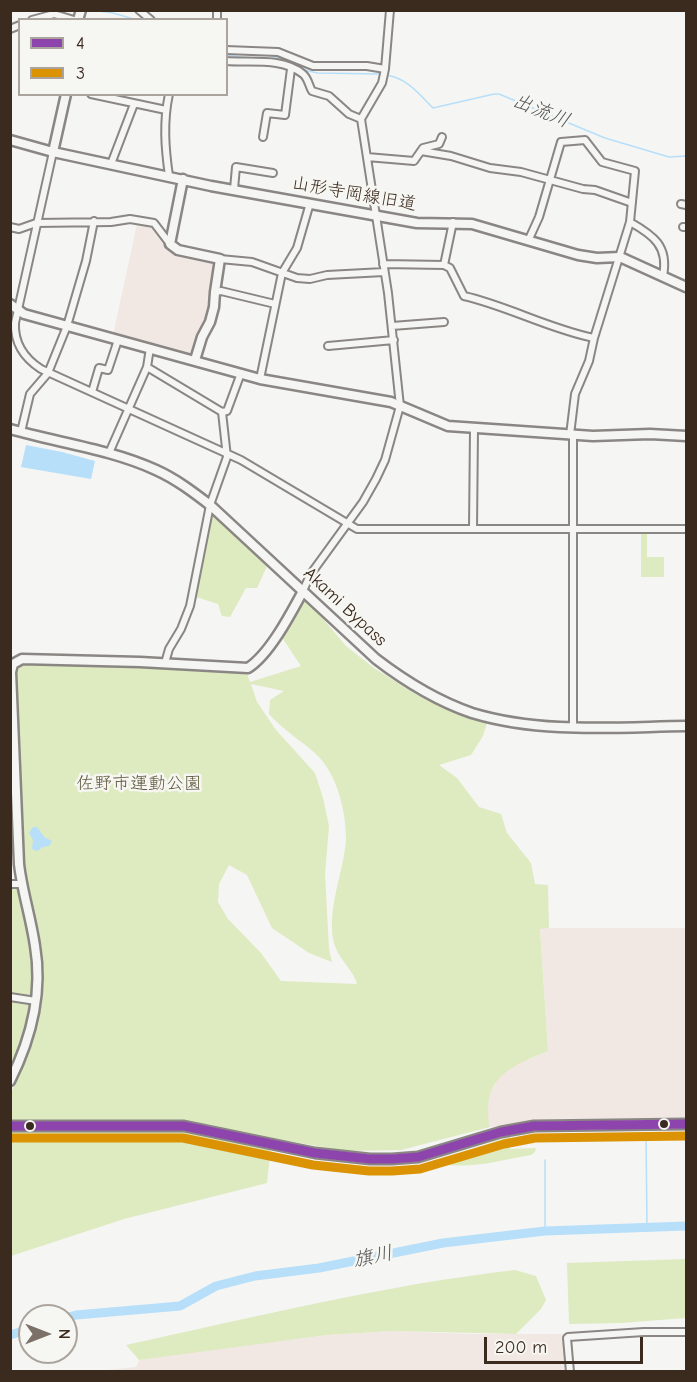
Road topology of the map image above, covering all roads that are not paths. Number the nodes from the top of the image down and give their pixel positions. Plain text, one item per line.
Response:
1 (390, 10) edge
2 (78, 16) edge
3 (39, 18) edge
4 (228, 50) edge
5 (228, 61) edge
6 (291, 69) junction
7 (385, 69) junction
8 (66, 96) edge
9 (100, 96) edge
10 (169, 96) edge
11 (134, 104) junction
12 (166, 110) junction
13 (361, 119) junction
14 (263, 137) dead end
15 (442, 137) dead end
16 (10, 140) edge
17 (421, 151) junction
18 (52, 152) junction
19 (368, 157) junction
20 (111, 164) junction
21 (273, 173) dead end
22 (169, 176) junction
23 (549, 179) junction
24 (183, 180) junction
25 (234, 189) junction
26 (310, 203) junction
27 (632, 203) junction
28 (376, 215) junction
29 (94, 221) junction
30 (453, 222) junction
31 (630, 222) junction
32 (36, 223) junction
33 (10, 227) edge
34 (529, 239) junction
35 (170, 244) junction
36 (620, 257) junction
37 (220, 259) junction
38 (383, 264) junction
39 (444, 265) junction
40 (384, 272) junction
41 (282, 273) junction
42 (663, 276) junction
43 (687, 287) edge
44 (214, 292) junction
45 (275, 304) junction
46 (14, 307) edge
47 (444, 322) dead end
48 (67, 326) junction
49 (392, 326) junction
50 (594, 338) junction
51 (118, 340) junction
52 (394, 340) junction
53 (328, 346) dead end
54 (150, 348) junction
55 (195, 360) junction
56 (147, 366) junction
57 (48, 373) junction
58 (241, 374) junction
59 (260, 379) junction
60 (92, 392) junction
61 (400, 406) junction
62 (129, 408) junction
63 (222, 412) junction
64 (10, 429) edge
65 (474, 429) junction
66 (21, 432) junction
67 (572, 435) junction
68 (687, 436) edge
69 (109, 453) junction
70 (226, 453) junction
71 (210, 505) junction
72 (347, 524) junction
73 (473, 529) junction
74 (687, 529) edge
75 (573, 530) junction
76 (303, 591) junction
77 (165, 663) junction
78 (687, 726) edge
79 (573, 727) junction
80 (10, 884) edge
81 (22, 884) junction
82 (10, 997) edge
83 (36, 1000) junction
84 (10, 1081) edge
85 (687, 1124) edge
86 (10, 1126) edge
87 (687, 1332) edge
88 (570, 1371) edge

1 - 7 street
2 - 3 street
4 - 7 street
5 - 6 street
6 - 13 street
6 - 14 street
7 - 13 street
8 - 18 street
9 - 11 street
10 - 12 street
11 - 12 street
11 - 20 street
12 - 22 street
13 - 19 street
15 - 17 street
16 - 18 street, 山形寺岡線旧道
17 - 19 street
17 - 23 street
18 - 20 street, 山形寺岡線旧道
18 - 32 street
19 - 28 street
20 - 22 street, 山形寺岡線旧道
21 - 25 street
22 - 24 street, 山形寺岡線旧道
23 - 27 street
23 - 27 street
23 - 34 street
24 - 25 street, 山形寺岡線旧道
24 - 35 street
25 - 26 street, 山形寺岡線旧道
26 - 28 street, 山形寺岡線旧道
26 - 41 street
27 - 31 street
28 - 30 street, 山形寺岡線旧道
28 - 38 street
29 - 32 street
29 - 35 street
29 - 48 street
30 - 34 street, 山形寺岡線旧道
30 - 39 street
31 - 36 street
31 - 42 street
32 - 33 street
32 - 46 street
34 - 36 street, 山形寺岡線旧道
35 - 37 street
36 - 42 street, 山形寺岡線旧道
36 - 50 street
37 - 41 street
37 - 44 street
38 - 39 street
38 - 40 street
39 - 50 street
40 - 41 street
40 - 49 street
41 - 45 street
42 - 43 street, 山形寺岡線旧道
44 - 45 street
44 - 55 street
45 - 59 street
46 - 48 street
46 - 57 street
47 - 49 street
48 - 51 street
48 - 57 street
49 - 52 street
50 - 67 street
51 - 54 street
51 - 60 street
52 - 53 street
52 - 61 street
54 - 55 street
54 - 56 street
55 - 58 street
56 - 62 street
56 - 63 street
57 - 60 street
57 - 66 street
58 - 59 street
58 - 63 street
59 - 61 street
60 - 62 street
61 - 65 street
61 - 72 street
62 - 69 street
62 - 70 street
63 - 70 street
64 - 66 street, Akami Bypass
65 - 67 street
65 - 73 street
66 - 69 street, Akami Bypass
67 - 68 street
67 - 75 street
69 - 71 street, Akami Bypass
70 - 71 street
70 - 72 street
71 - 76 street, Akami Bypass
71 - 77 street
72 - 73 street
72 - 76 street
73 - 75 street
74 - 75 street
75 - 79 street
76 - 77 street
76 - 79 street, Akami Bypass
77 - 81 street
78 - 79 street, Akami Bypass
80 - 81 street
81 - 83 street
82 - 83 street
83 - 84 street
85 - 86 street
87 - 88 street

